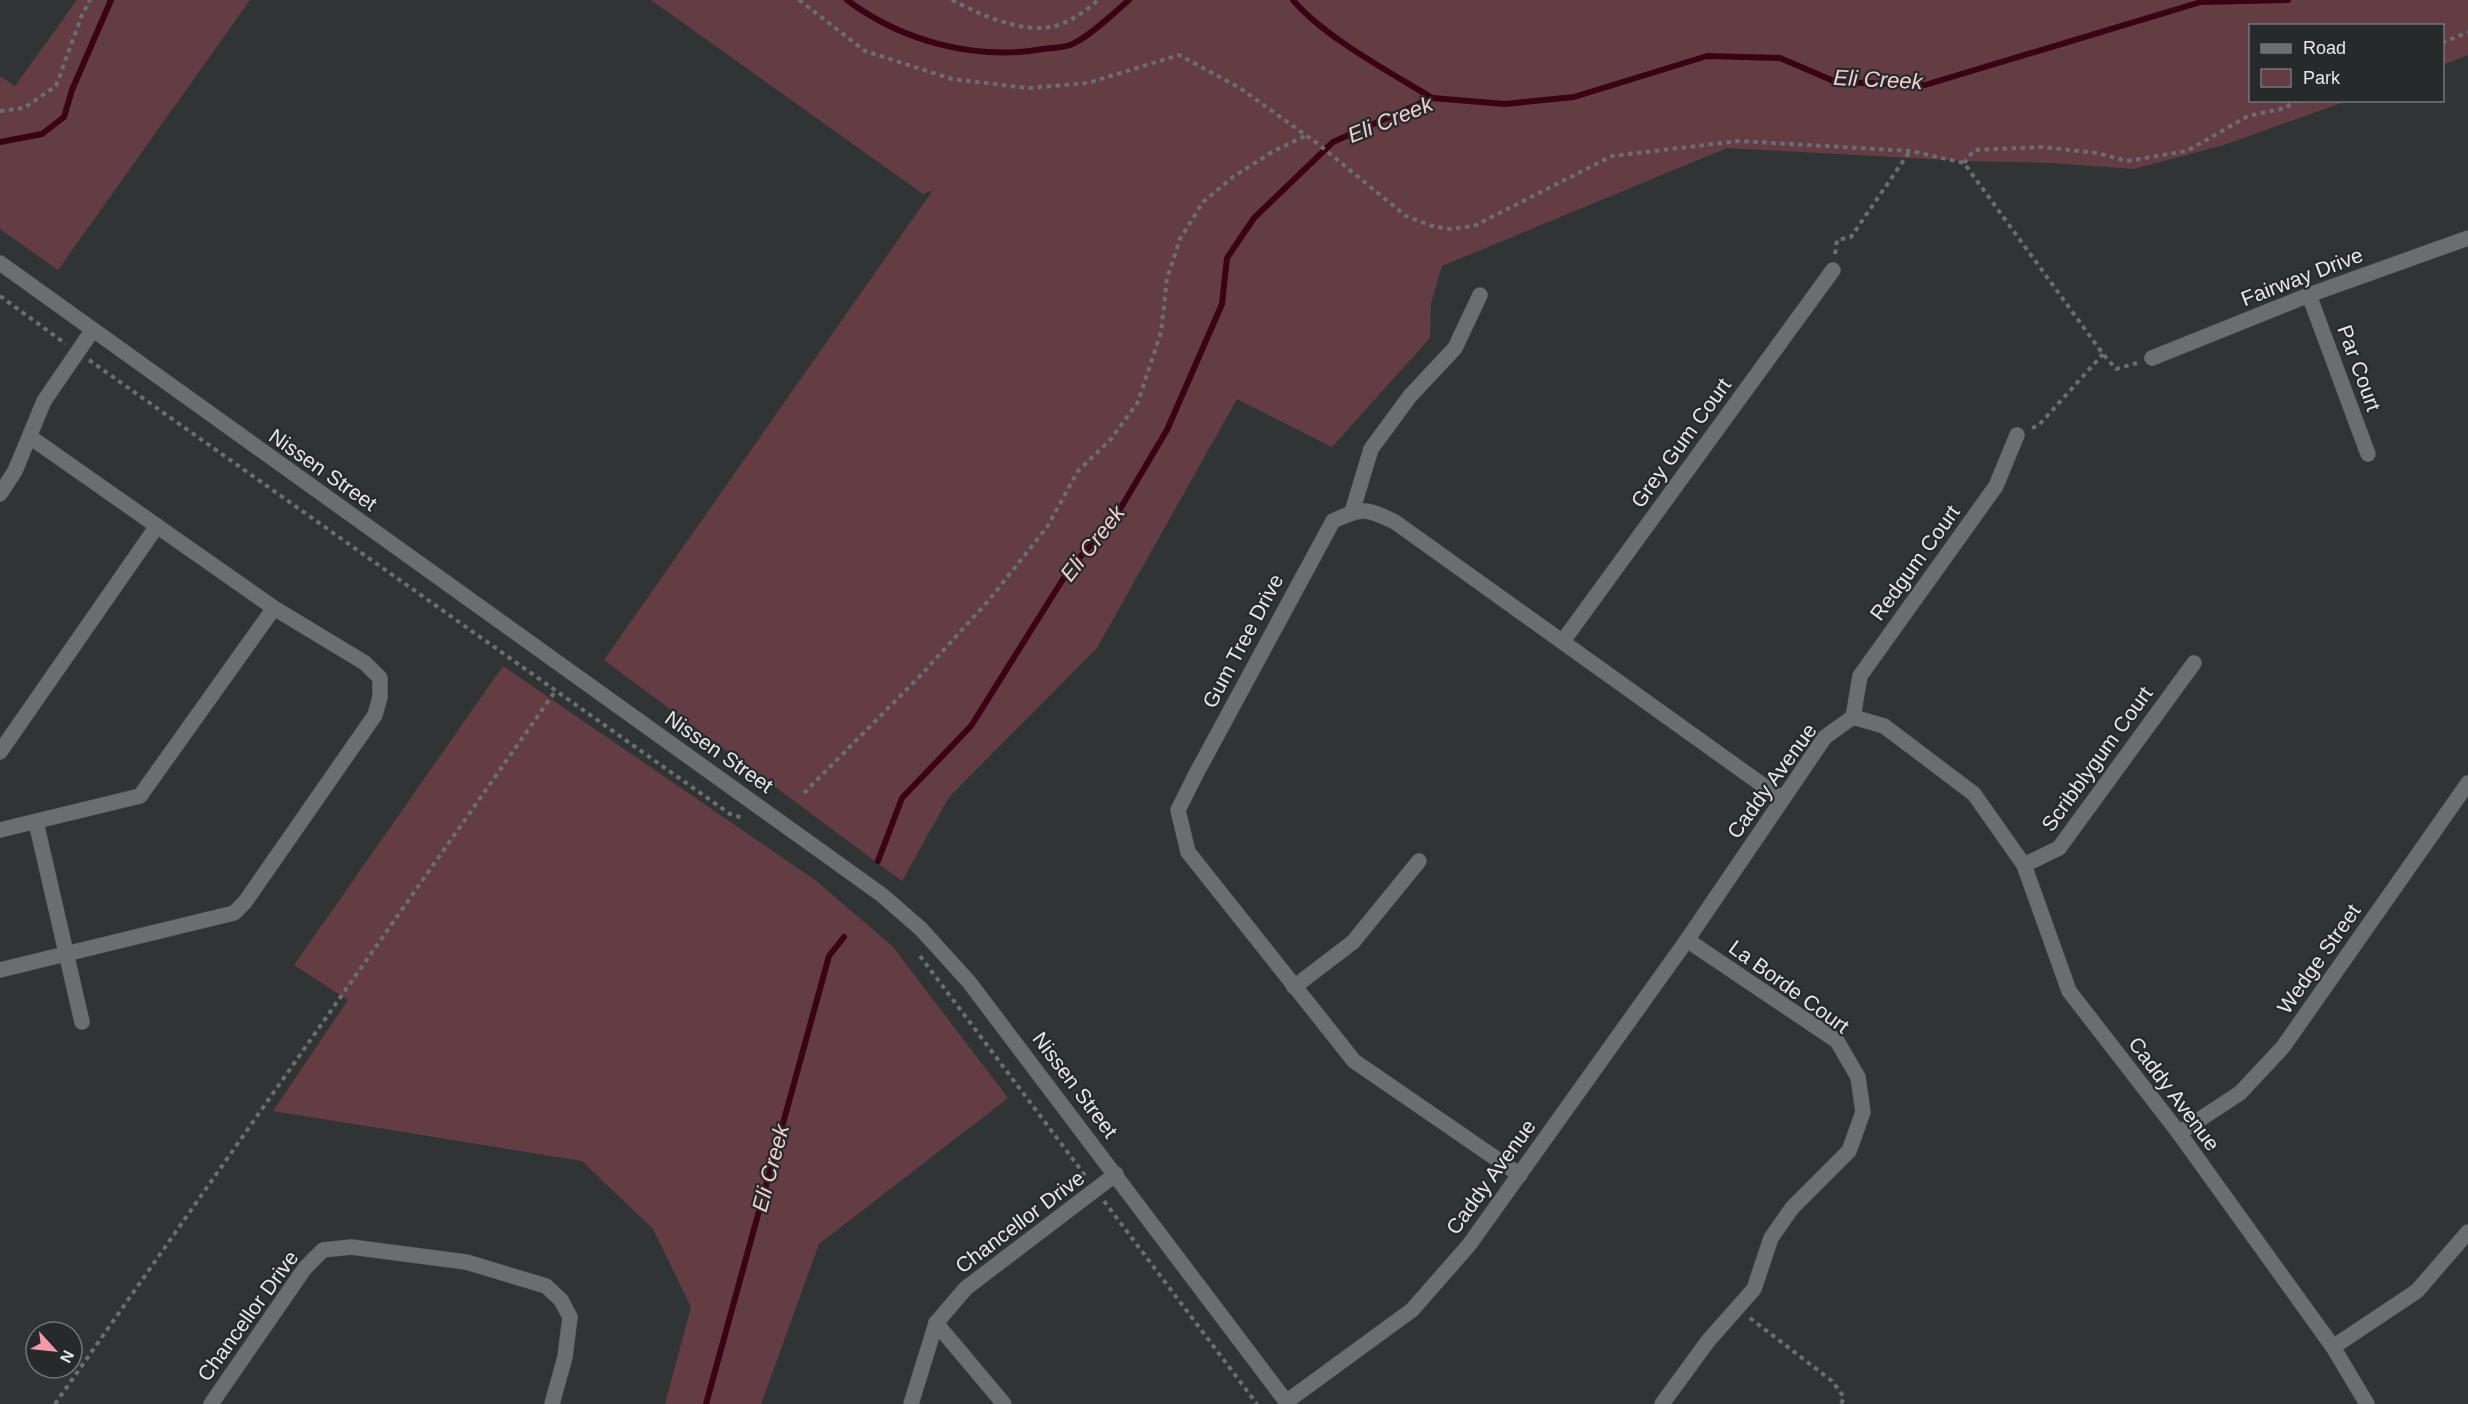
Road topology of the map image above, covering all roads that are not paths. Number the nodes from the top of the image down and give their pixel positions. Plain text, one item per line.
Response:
1 (2468, 238) edge
2 (0, 263) edge
3 (1833, 270) road end
4 (1480, 295) dead end
5 (2309, 295) junction
6 (92, 331) junction
7 (2152, 358) road end
8 (2017, 435) road end
9 (30, 437) junction
10 (2368, 454) dead end
11 (0, 494) edge
12 (1352, 512) junction
13 (157, 526) junction
14 (274, 608) junction
15 (1563, 641) junction
16 (2194, 663) dead end
17 (1853, 717) junction
18 (0, 752) edge
19 (2468, 783) edge
20 (1782, 799) junction
21 (36, 822) junction
22 (0, 830) edge
23 (1419, 861) dead end
24 (2024, 865) junction
25 (1687, 940) junction
26 (68, 953) junction
27 (0, 969) edge
28 (1294, 987) junction
29 (82, 1022) dead end
30 (2179, 1132) junction
31 (1116, 1174) junction
32 (1520, 1175) junction
33 (2468, 1232) edge
34 (936, 1323) junction
35 (2333, 1347) junction
36 (1287, 1403) edge
37 (211, 1404) edge
38 (552, 1404) edge
39 (911, 1404) edge
40 (1004, 1404) edge
41 (1662, 1404) edge
42 (2367, 1404) edge

1 - 5 street, Fairway Drive
2 - 6 street, Nissen Street
3 - 15 street, Grey Gum Court
4 - 12 street
5 - 7 street, Fairway Drive
5 - 10 street, Par Court
6 - 9 street
6 - 31 street, Nissen Street
8 - 17 street, Redgum Court
9 - 11 street
9 - 13 street
12 - 15 street
12 - 28 street, Gum Tree Drive
13 - 14 street
13 - 18 street
14 - 21 street
14 - 26 street
15 - 20 street
16 - 24 street, Scribblygum Court
17 - 20 street, Caddy Avenue
17 - 24 street, Caddy Avenue
19 - 30 street, Wedge Street
20 - 25 street, Caddy Avenue
21 - 22 street
21 - 26 street
23 - 28 street
24 - 30 street, Caddy Avenue
25 - 32 street, Caddy Avenue
25 - 41 street, La Borde Court
26 - 27 street
26 - 29 street
28 - 32 street, Gum Tree Drive
30 - 35 street, Caddy Avenue
31 - 34 street, Chancellor Drive
31 - 36 street, Nissen Street
32 - 36 street, Caddy Avenue
33 - 35 street
34 - 39 street, Chancellor Drive
34 - 40 street
35 - 42 street, Caddy Avenue
37 - 38 street, Chancellor Drive

